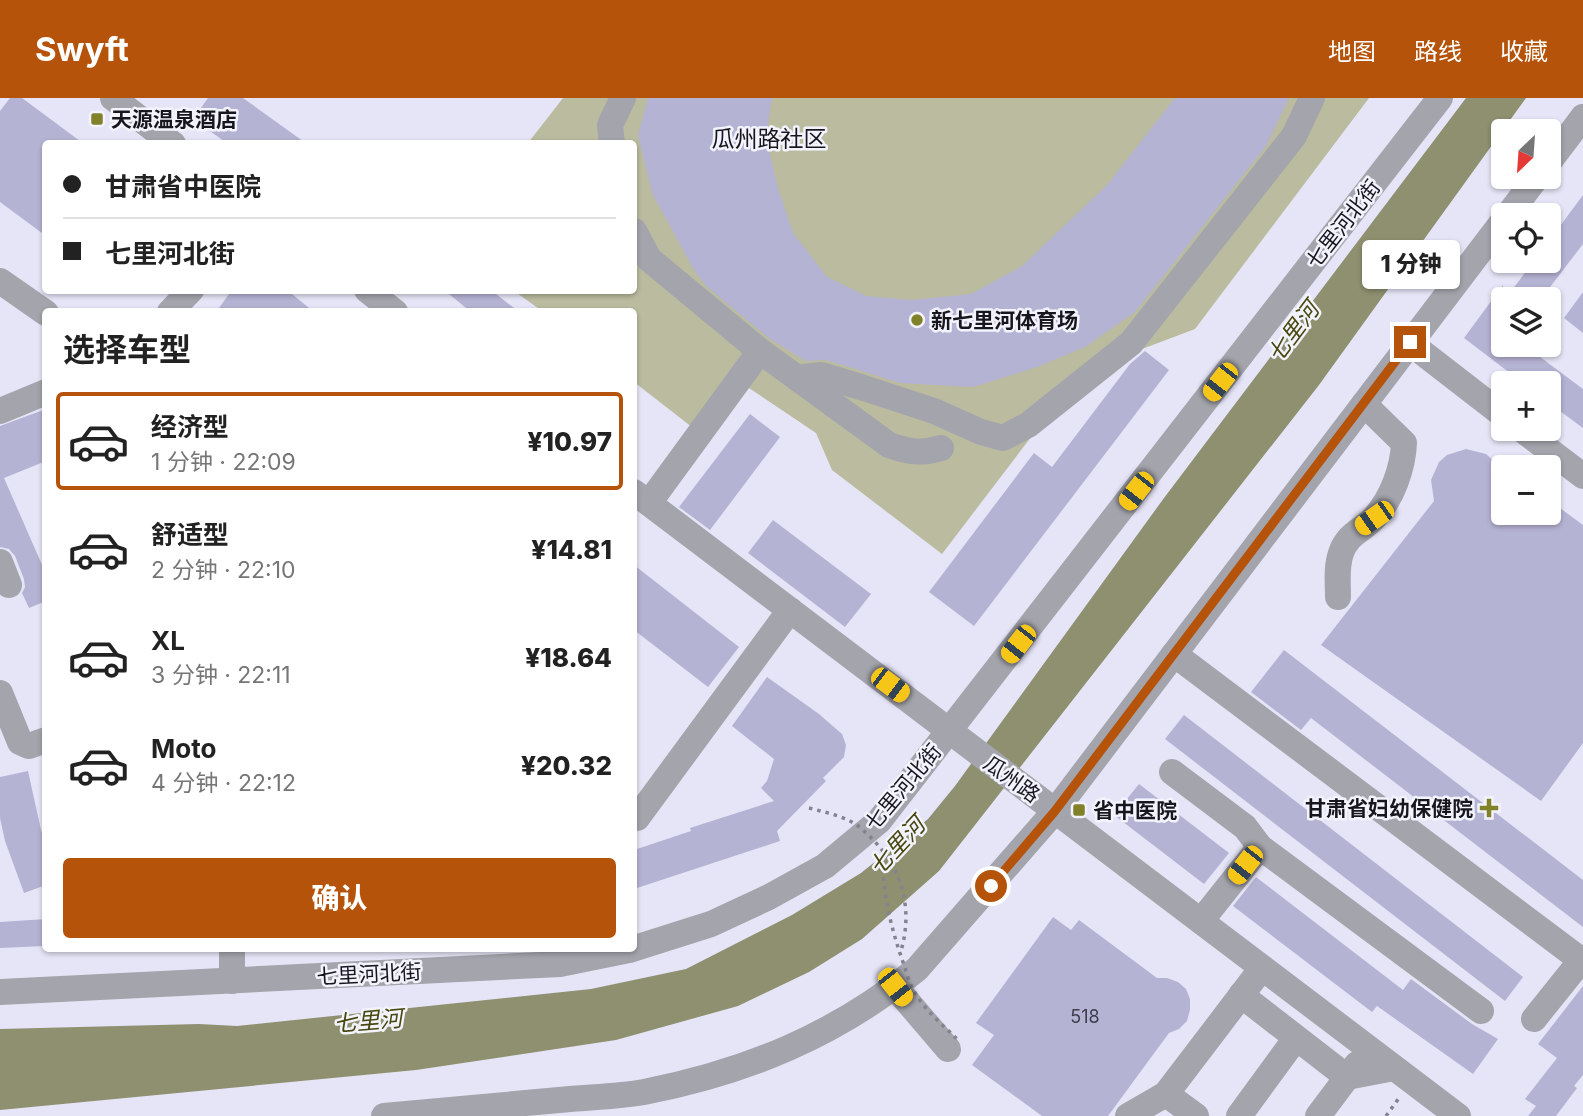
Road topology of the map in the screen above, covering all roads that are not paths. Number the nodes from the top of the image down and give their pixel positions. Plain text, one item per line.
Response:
1 (113, 98) edge
2 (623, 98) edge
3 (1312, 98) edge
4 (1440, 98) edge
5 (1583, 117) edge
6 (168, 140) edge
7 (612, 140) edge
8 (1561, 146) edge
9 (1528, 189) edge
10 (1517, 203) edge
11 (637, 236) edge
12 (1491, 237) edge
13 (0, 281) edge
14 (187, 294) edge
15 (372, 294) edge
16 (174, 308) edge
17 (390, 308) edge
18 (42, 310) edge
19 (1410, 342) junction
20 (760, 351) junction
21 (797, 378) junction
22 (42, 394) edge
23 (1364, 404) junction
24 (1491, 406) edge
25 (0, 411) edge
26 (1537, 441) edge
27 (941, 448) dead end
28 (1583, 476) edge
29 (641, 498) edge
30 (1338, 597) dead end
31 (790, 610) junction
32 (1174, 654) junction
33 (0, 693) edge
34 (950, 731) junction
35 (42, 741) edge
36 (1172, 772) dead end
37 (1055, 811) junction
38 (637, 818) dead end
39 (1260, 847) junction
40 (1201, 921) junction
41 (637, 947) edge
42 (232, 952) edge
43 (619, 952) edge
44 (1582, 959) edge
45 (1262, 968) junction
46 (232, 981) junction
47 (895, 987) junction
48 (0, 992) edge
49 (1241, 995) junction
50 (1481, 1011) dead end
51 (1534, 1019) dead end
52 (1296, 1038) junction
53 (953, 1045) road end
54 (1368, 1048) junction
55 (1394, 1068) junction
56 (1347, 1077) junction
57 (1166, 1094) junction
58 (645, 1104) edge
59 (510, 1110) edge
60 (384, 1116) edge
61 (1128, 1116) edge
62 (1196, 1116) edge
63 (1239, 1116) edge
64 (1318, 1116) edge
65 (1458, 1116) edge

1 - 6 street
2 - 7 street
3 - 21 street
4 - 34 street, 七里河北街
5 - 8 street
9 - 10 street
11 - 20 street
12 - 19 street
13 - 18 street
14 - 16 street
15 - 17 street
19 - 23 street
19 - 24 street
20 - 21 street
20 - 29 street
21 - 27 street
22 - 25 street
23 - 30 street
23 - 32 street
26 - 28 street
29 - 31 street, 瓜州路
31 - 34 street, 瓜州路
31 - 38 street
32 - 37 street
32 - 44 street
33 - 35 street
34 - 37 street, 瓜州路
34 - 41 street, 七里河北街
36 - 39 street
37 - 40 street, 瓜州路
37 - 47 street
39 - 40 street
39 - 50 street
40 - 45 street, 瓜州路
42 - 46 street
43 - 46 street, 七里河北街
44 - 51 street
45 - 49 street
45 - 54 street, 瓜州路
46 - 48 street, 七里河北街
47 - 53 street
47 - 58 street
49 - 52 street
49 - 57 street
52 - 56 street
52 - 63 street
54 - 55 street, 瓜州路
54 - 56 street
55 - 56 street
55 - 65 street, 瓜州路
56 - 64 street
57 - 61 street
57 - 62 street
58 - 59 street
59 - 60 street

